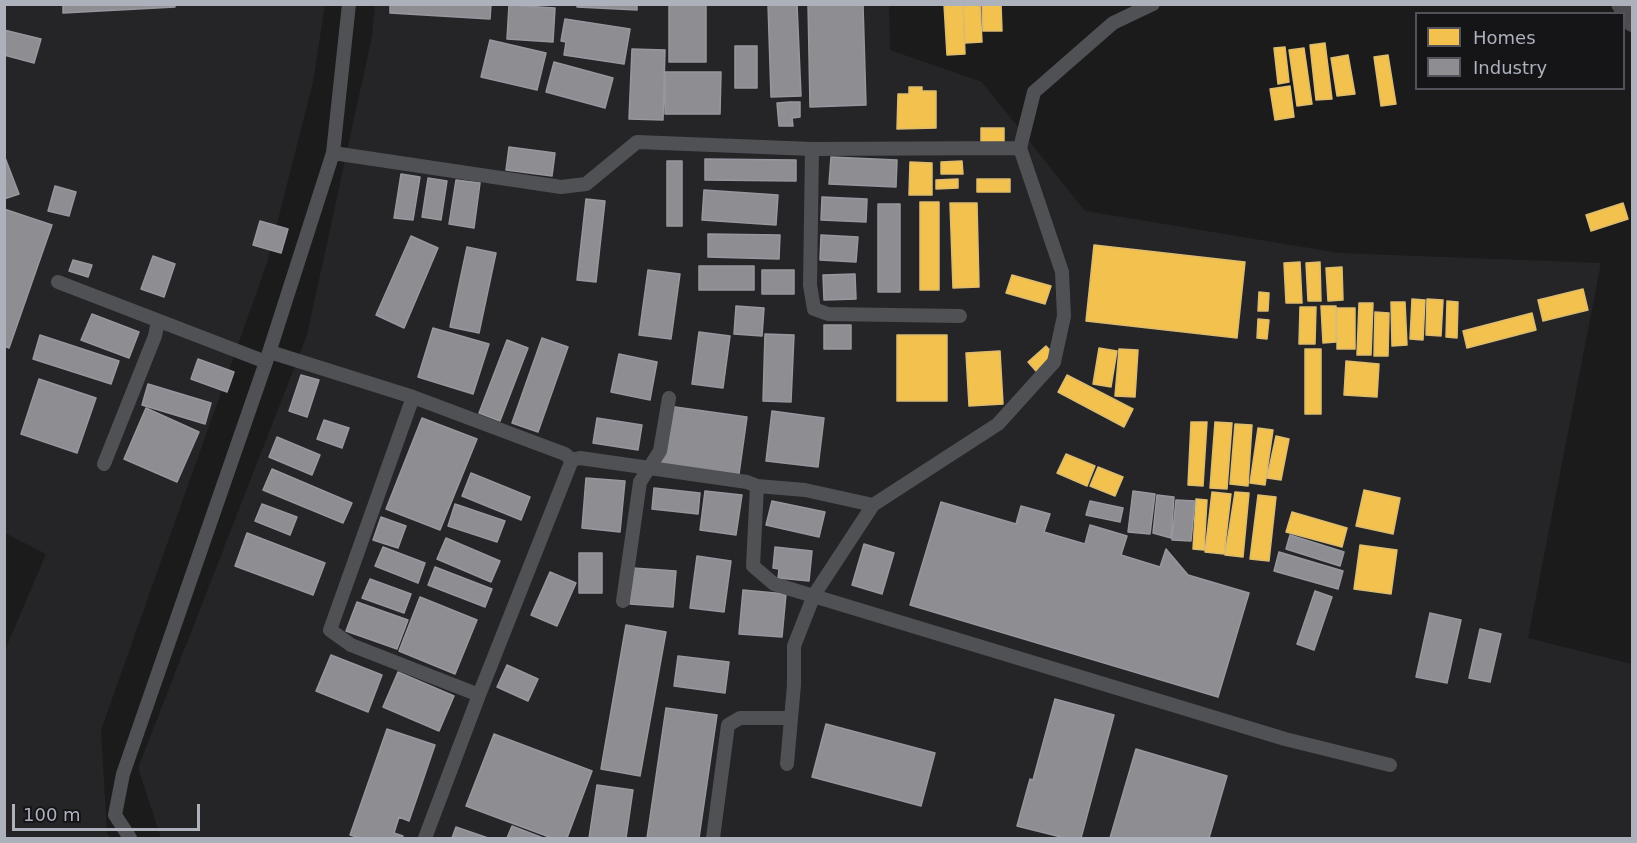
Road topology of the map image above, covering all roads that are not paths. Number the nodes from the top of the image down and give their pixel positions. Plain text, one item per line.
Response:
1 (349, 4) edge
2 (1153, 4) edge
3 (1620, 4) edge
4 (1632, 22) edge
5 (1020, 148) junction
6 (812, 149) junction
7 (333, 153) junction
8 (58, 282) dead end
9 (960, 316) dead end
10 (159, 321) junction
11 (268, 357) junction
12 (413, 397) junction
13 (669, 398) dead end
14 (572, 460) junction
15 (104, 464) dead end
16 (650, 468) junction
17 (757, 486) junction
18 (873, 505) junction
19 (814, 596) junction
20 (623, 601) dead end
21 (479, 695) junction
22 (791, 718) junction
23 (787, 764) dead end
24 (1390, 765) dead end
25 (130, 838) edge
26 (425, 838) edge
27 (713, 838) edge

1 - 7 street
2 - 5 street
3 - 4 main road
5 - 6 street
5 - 18 street
6 - 7 street
6 - 9 street
7 - 11 street
8 - 10 street
10 - 11 street
10 - 15 street
11 - 12 street
11 - 25 street
12 - 14 street
12 - 21 street
13 - 16 street
14 - 16 street
14 - 21 street
16 - 17 street
16 - 20 street
17 - 18 street
17 - 19 street
18 - 19 street
19 - 22 street
19 - 24 street
21 - 26 street
22 - 23 street
22 - 27 street

